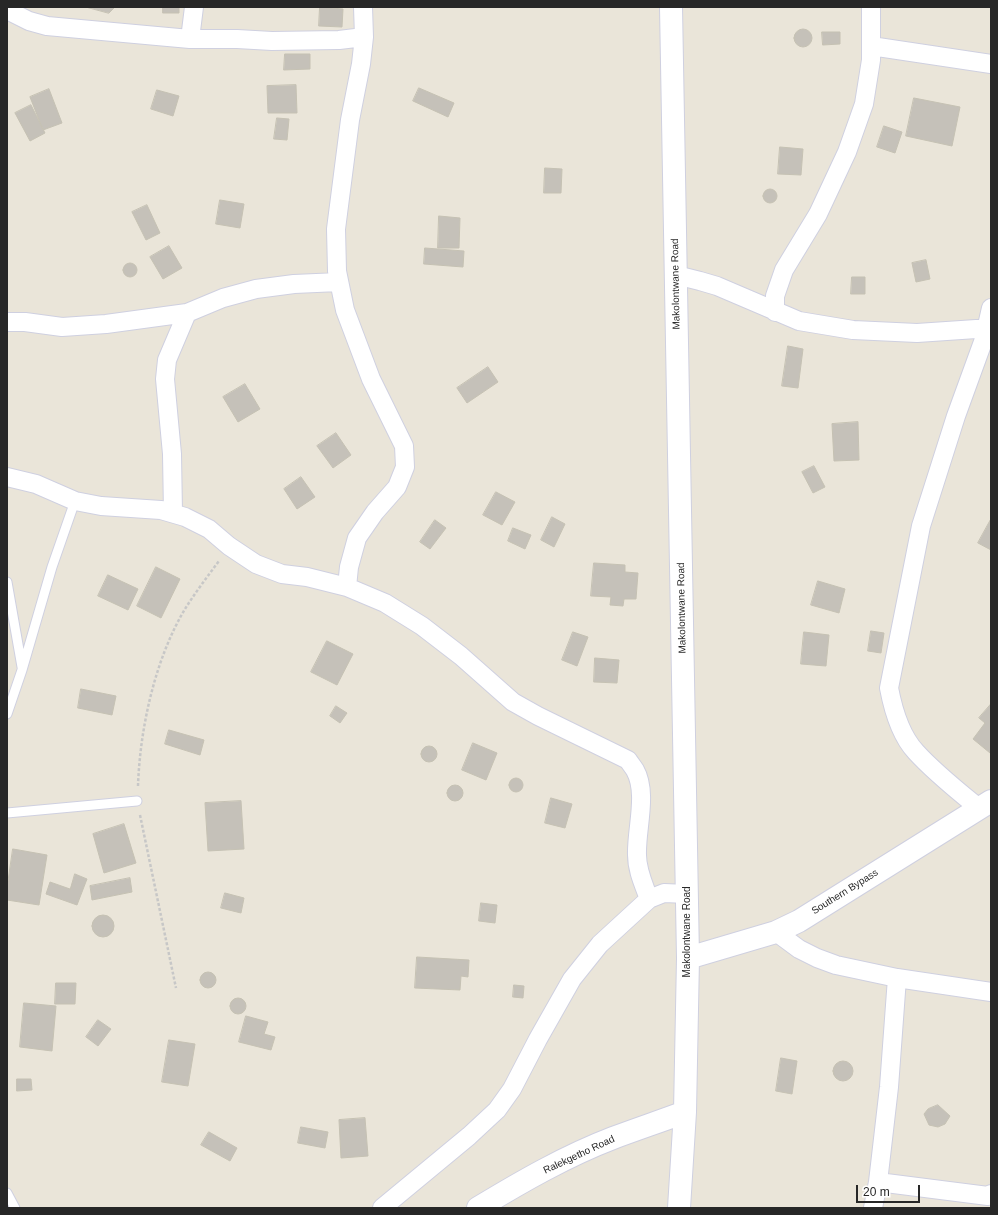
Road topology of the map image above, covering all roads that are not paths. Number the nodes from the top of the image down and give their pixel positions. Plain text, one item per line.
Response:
1 (194, 7) edge
2 (363, 7) edge
3 (671, 7) edge
4 (872, 7) edge
5 (7, 10) edge
6 (364, 37) junction
7 (190, 39) junction
8 (871, 46) junction
9 (991, 64) edge
10 (676, 276) junction
11 (339, 282) junction
12 (991, 308) edge
13 (775, 312) junction
14 (187, 313) junction
15 (7, 322) edge
16 (989, 328) edge
17 (7, 477) edge
18 (75, 500) junction
19 (173, 513) junction
20 (7, 582) edge
21 (346, 587) junction
22 (22, 670) junction
23 (7, 714) edge
24 (137, 801) road end
25 (986, 805) edge
26 (7, 813) edge
27 (687, 894) junction
28 (649, 899) junction
29 (776, 932) junction
30 (688, 958) junction
31 (897, 978) junction
32 (991, 992) edge
33 (685, 1112) junction
34 (878, 1182) junction
35 (7, 1193) edge
36 (991, 1194) edge
37 (15, 1208) edge
38 (382, 1208) edge
39 (478, 1208) edge
40 (679, 1208) edge
41 (873, 1208) edge

1 - 7 street
2 - 6 street
3 - 10 main road, Makolontwane Road
4 - 8 street
5 - 7 street
6 - 7 street
6 - 11 street
8 - 9 street
8 - 13 street
10 - 13 street
10 - 27 main road, Makolontwane Road
11 - 14 street
11 - 21 street
12 - 16 street
13 - 16 street
14 - 15 street
14 - 19 street
16 - 25 street
17 - 18 street
18 - 19 street
18 - 22 lane
19 - 21 street
20 - 22 lane
21 - 28 street
22 - 23 lane
24 - 26 lane
25 - 29 main road, Southern Bypass
27 - 28 street
27 - 30 main road, Makolontwane Road
28 - 38 street
29 - 30 main road, Southern Bypass
29 - 31 street
30 - 33 main road, Makolontwane Road
31 - 32 street
31 - 34 street
33 - 39 main road, Ralekgetho Road
33 - 40 main road, Makolontwane Road
34 - 36 street
34 - 41 street
35 - 37 lane

